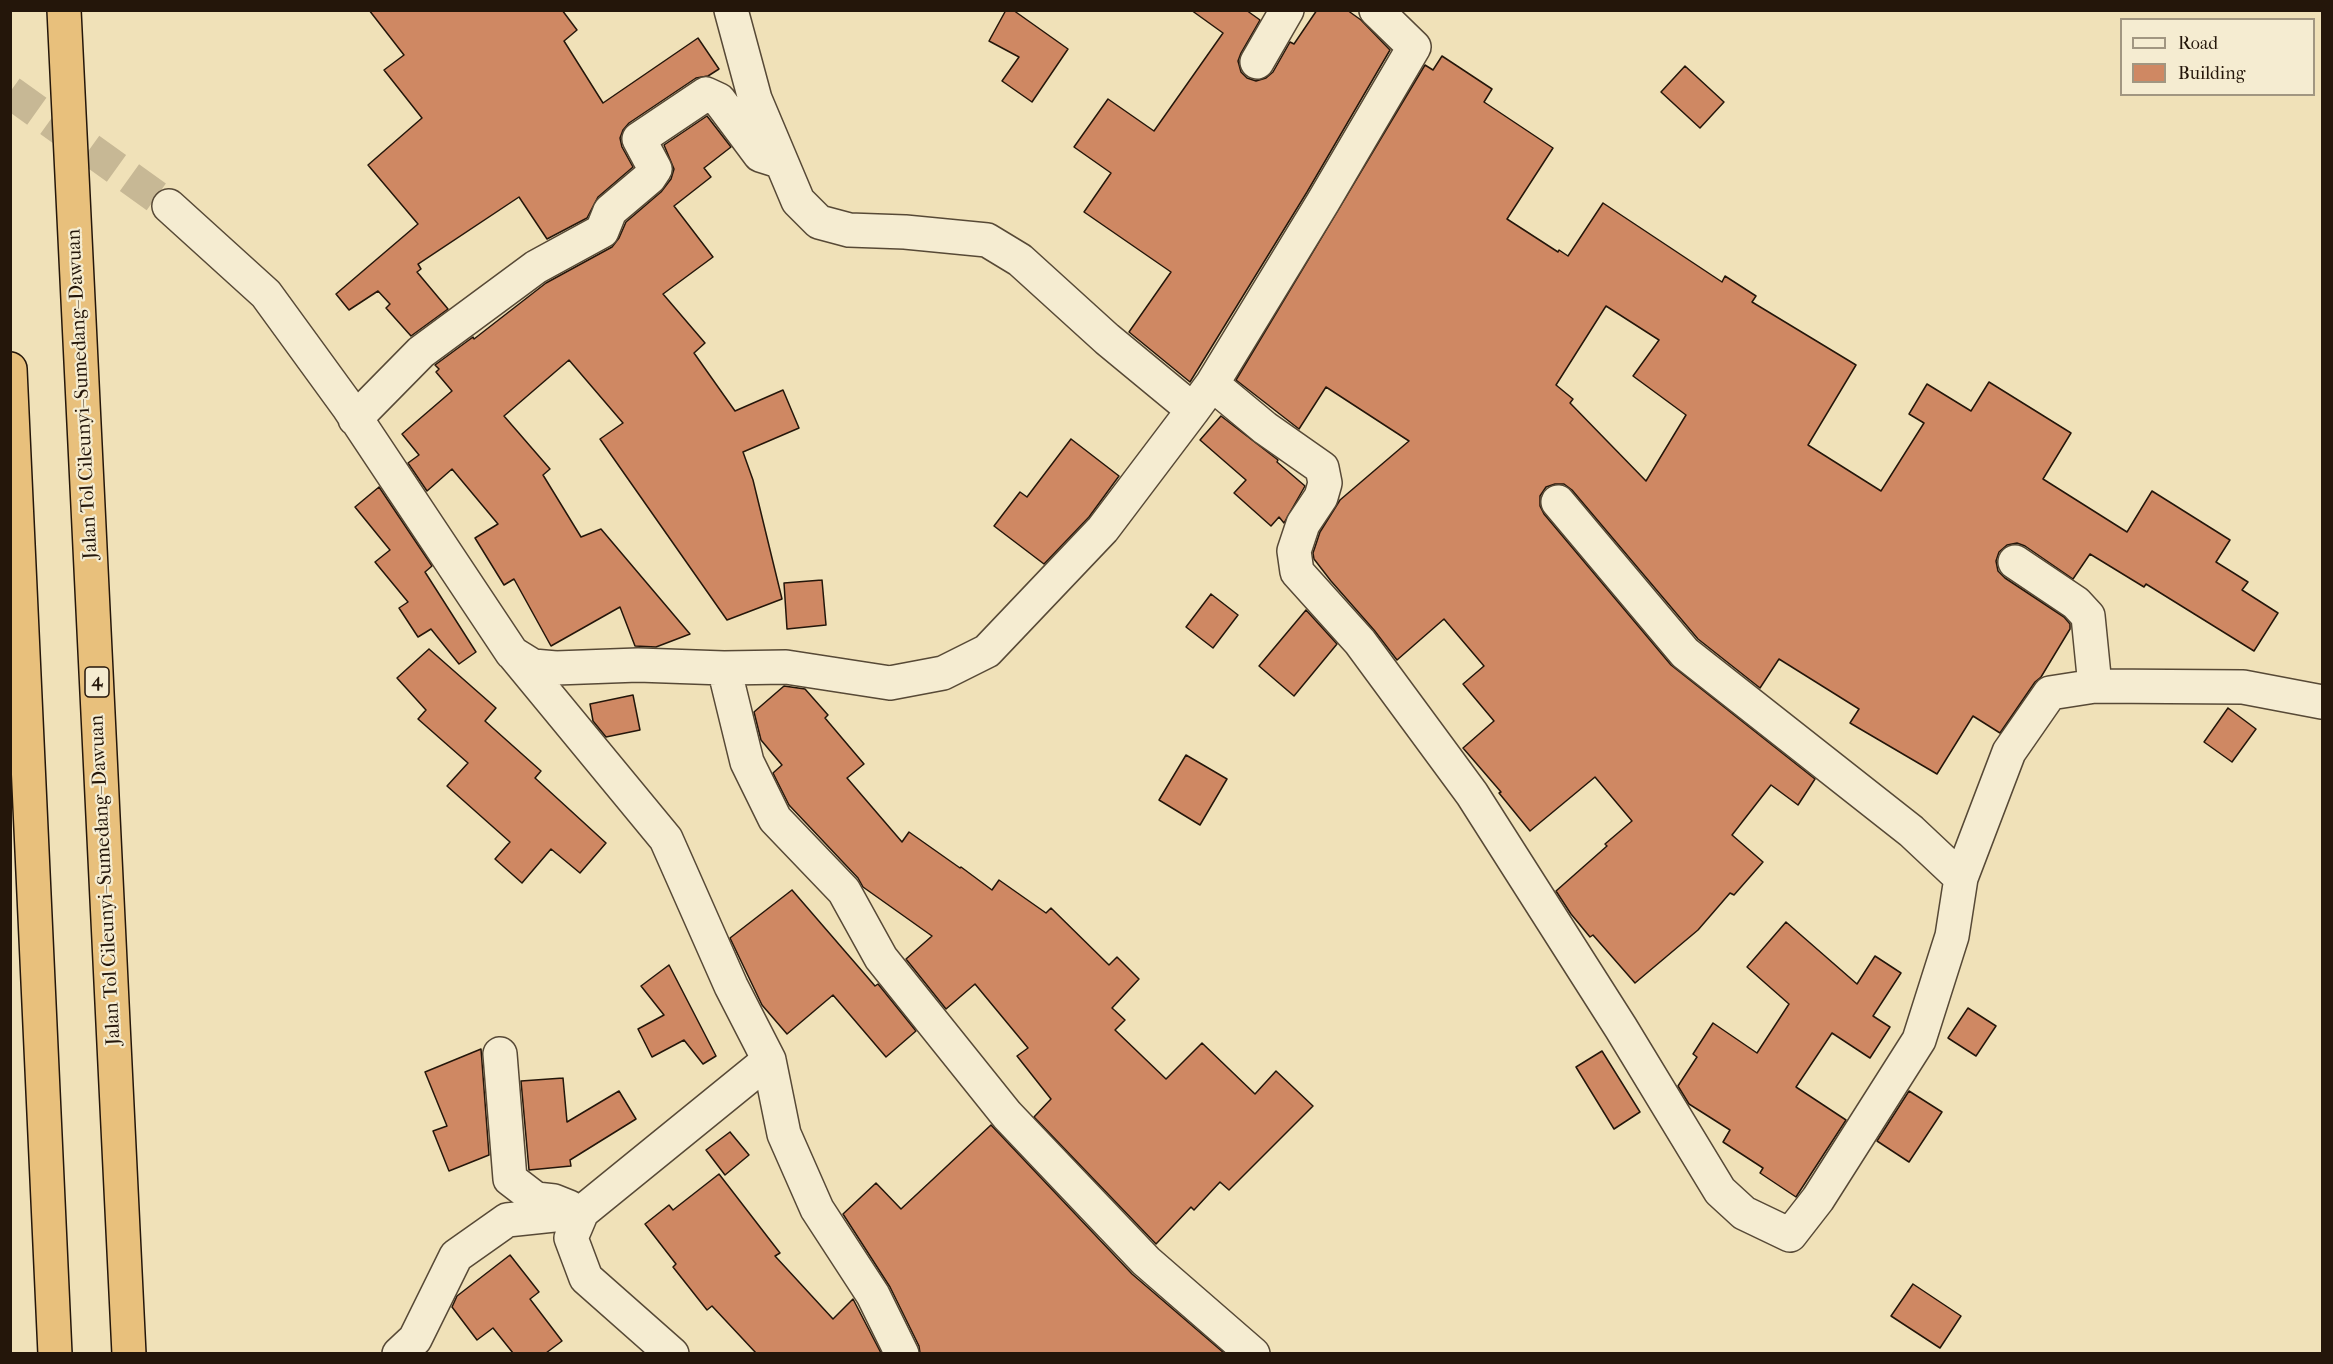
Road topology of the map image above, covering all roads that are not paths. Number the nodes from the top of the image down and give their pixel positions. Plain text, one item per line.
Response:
1 (64, 10) edge
2 (731, 10) edge
3 (1287, 10) edge
4 (1376, 10) edge
5 (1257, 62) dead end
6 (782, 162) junction
7 (169, 206) tunnel mouth
8 (10, 369) edge
9 (1212, 384) junction
10 (1193, 410) junction
11 (355, 419) junction
12 (1558, 502) dead end
13 (2015, 562) dead end
14 (512, 652) junction
15 (724, 668) junction
16 (2095, 686) junction
17 (2322, 702) edge
18 (1961, 878) junction
19 (500, 1054) dead end
20 (769, 1060) junction
21 (582, 1212) junction
22 (55, 1353) edge
23 (129, 1353) edge
24 (399, 1353) edge
25 (672, 1353) edge
26 (902, 1353) edge
27 (1253, 1353) edge

1 - 23 highway, Jalan Tol Cileunyi–Sumedang–Dawuan / 4
2 - 6 street
3 - 5 street
4 - 9 street
6 - 10 street
6 - 11 street
7 - 11 street
8 - 22 highway
9 - 10 street
9 - 18 street
10 - 15 street
11 - 14 street
12 - 18 street
13 - 16 street
14 - 15 street
14 - 20 street
15 - 27 street
16 - 17 street
16 - 18 street
19 - 21 street
20 - 21 street
20 - 26 street
21 - 24 street
21 - 25 street

